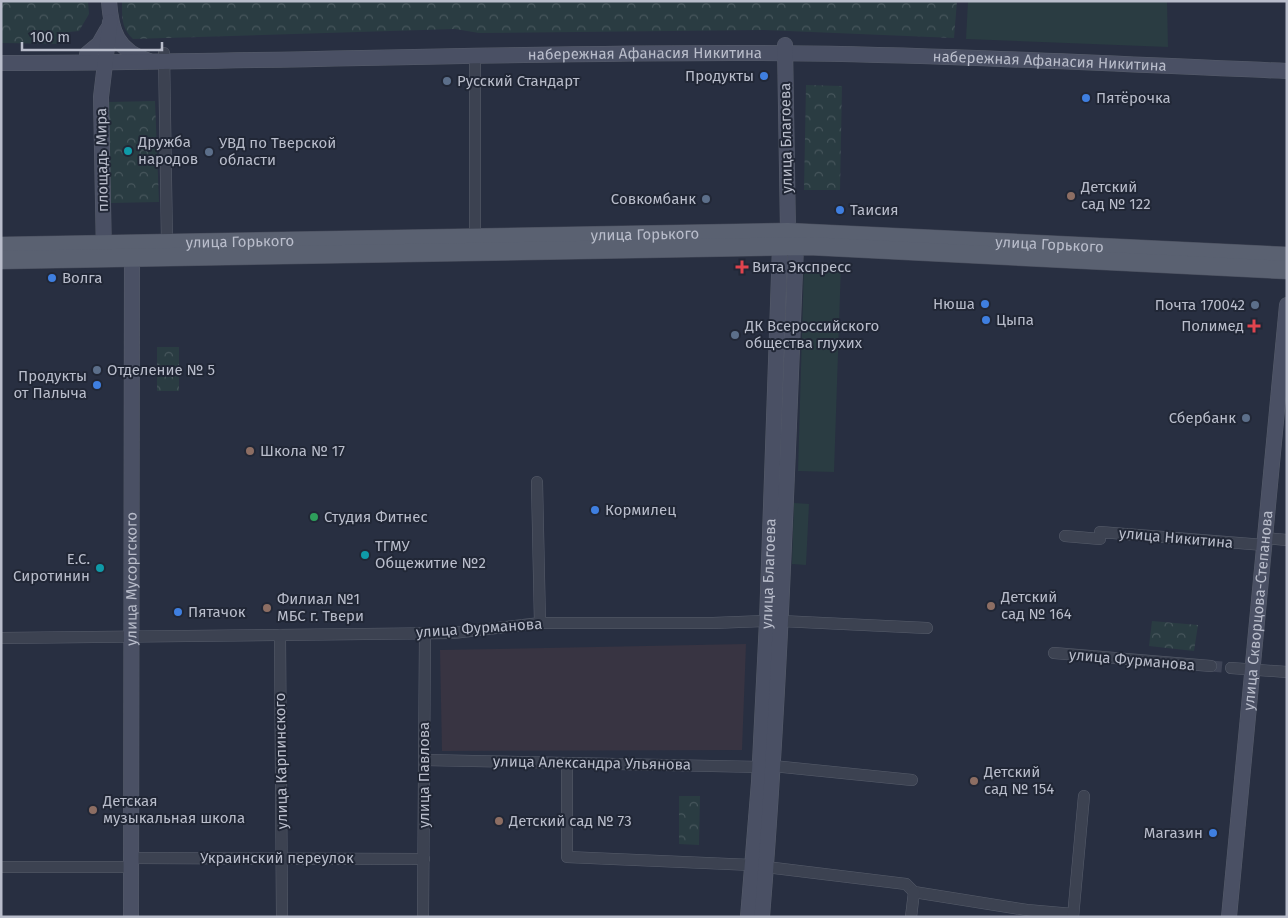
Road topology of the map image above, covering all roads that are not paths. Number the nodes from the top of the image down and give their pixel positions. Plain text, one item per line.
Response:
1 (109, 1) edge
2 (110, 22) junction
3 (785, 50) junction
4 (1, 53) edge
5 (132, 53) junction
6 (86, 54) junction
7 (475, 55) junction
8 (106, 58) junction
9 (160, 59) junction
10 (1287, 62) edge
11 (1, 63) edge
12 (1287, 71) edge
13 (788, 241) junction
14 (167, 242) junction
15 (475, 244) junction
16 (1, 246) edge
17 (104, 250) junction
18 (132, 250) junction
19 (1287, 256) edge
20 (1, 260) edge
21 (1287, 270) edge
22 (1287, 305) edge
23 (537, 482) dead end
24 (1065, 536) dead end
25 (1287, 540) edge
26 (1264, 542) junction
27 (774, 620) junction
28 (540, 623) junction
29 (927, 628) dead end
30 (425, 633) junction
31 (280, 635) junction
32 (131, 637) junction
33 (1, 638) edge
34 (1054, 653) dead end
35 (1211, 666) tunnel mouth
36 (1231, 668) tunnel mouth
37 (1252, 669) junction
38 (1287, 672) edge
39 (424, 760) junction
40 (567, 762) junction
41 (767, 767) junction
42 (912, 780) dead end
43 (1084, 796) dead end
44 (282, 858) junction
45 (424, 859) junction
46 (131, 863) junction
47 (759, 866) junction
48 (1, 867) edge
49 (914, 892) junction
50 (1073, 916) edge
51 (131, 917) edge
52 (282, 917) edge
53 (423, 917) edge
54 (748, 917) edge
55 (762, 917) edge
56 (911, 917) edge
57 (1229, 917) edge

1 - 2 main road, площадь Мира
2 - 5 main road
2 - 6 main road
2 - 8 main road, площадь Мира
3 - 7 main road, набережная Афанасия Никитина
3 - 9 main road, набережная Афанасия Никитина
3 - 10 main road, набережная Афанасия Никитина
3 - 12 main road, набережная Афанасия Никитина
3 - 13 main road, улица Благоева
4 - 6 main road, набережная Афанасия Никитина
5 - 8 main road, набережная Афанасия Никитина
5 - 9 main road
6 - 8 main road, набережная Афанасия Никитина
7 - 9 main road, набережная Афанасия Никитина
7 - 15 street
8 - 9 main road, набережная Афанасия Никитина
8 - 11 main road, набережная Афанасия Никитина
8 - 17 main road, площадь Мира
9 - 14 street
13 - 15 main road, улица Горького
13 - 19 main road, улица Горького
13 - 21 main road, улица Горького
13 - 27 main road, улица Благоева
14 - 15 main road, улица Горького
14 - 18 main road, улица Горького
15 - 18 main road, улица Горького
16 - 17 main road, улица Горького
17 - 18 main road, улица Горького
17 - 20 main road, улица Горького
18 - 32 main road, улица Мусоргского
22 - 26 main road, улица Скворцова-Степанова
23 - 28 street
24 - 26 street, улица Никитина
25 - 26 street, улица Никитина
26 - 37 main road, улица Скворцова-Степанова
27 - 28 street, улица Фурманова
27 - 29 street, улица Фурманова
27 - 41 main road, улица Благоева
28 - 30 street, улица Фурманова
30 - 31 street, улица Фурманова
30 - 39 street, улица Павлова
31 - 32 street, улица Фурманова
31 - 44 street, улица Карпинского
32 - 33 street, улица Фурманова
32 - 46 main road, улица Мусоргского
34 - 35 street, улица Фурманова
36 - 37 street
37 - 38 street
37 - 57 main road, улица Скворцова-Степанова
39 - 40 street, улица Александра Ульянова
39 - 45 street, улица Павлова
40 - 41 street, улица Александра Ульянова
40 - 47 street
41 - 42 street, улица Александра Ульянова
41 - 47 main road, улица Благоева
43 - 50 street
44 - 45 street, Украинский переулок
44 - 46 street, Украинский переулок
44 - 52 street, улица Карпинского
45 - 53 street, улица Павлова
46 - 48 street, Украинский переулок
46 - 51 main road, улица Мусоргского
47 - 49 street
47 - 54 main road, улица Благоева
47 - 55 main road, улица Благоева
49 - 50 street
49 - 56 street

